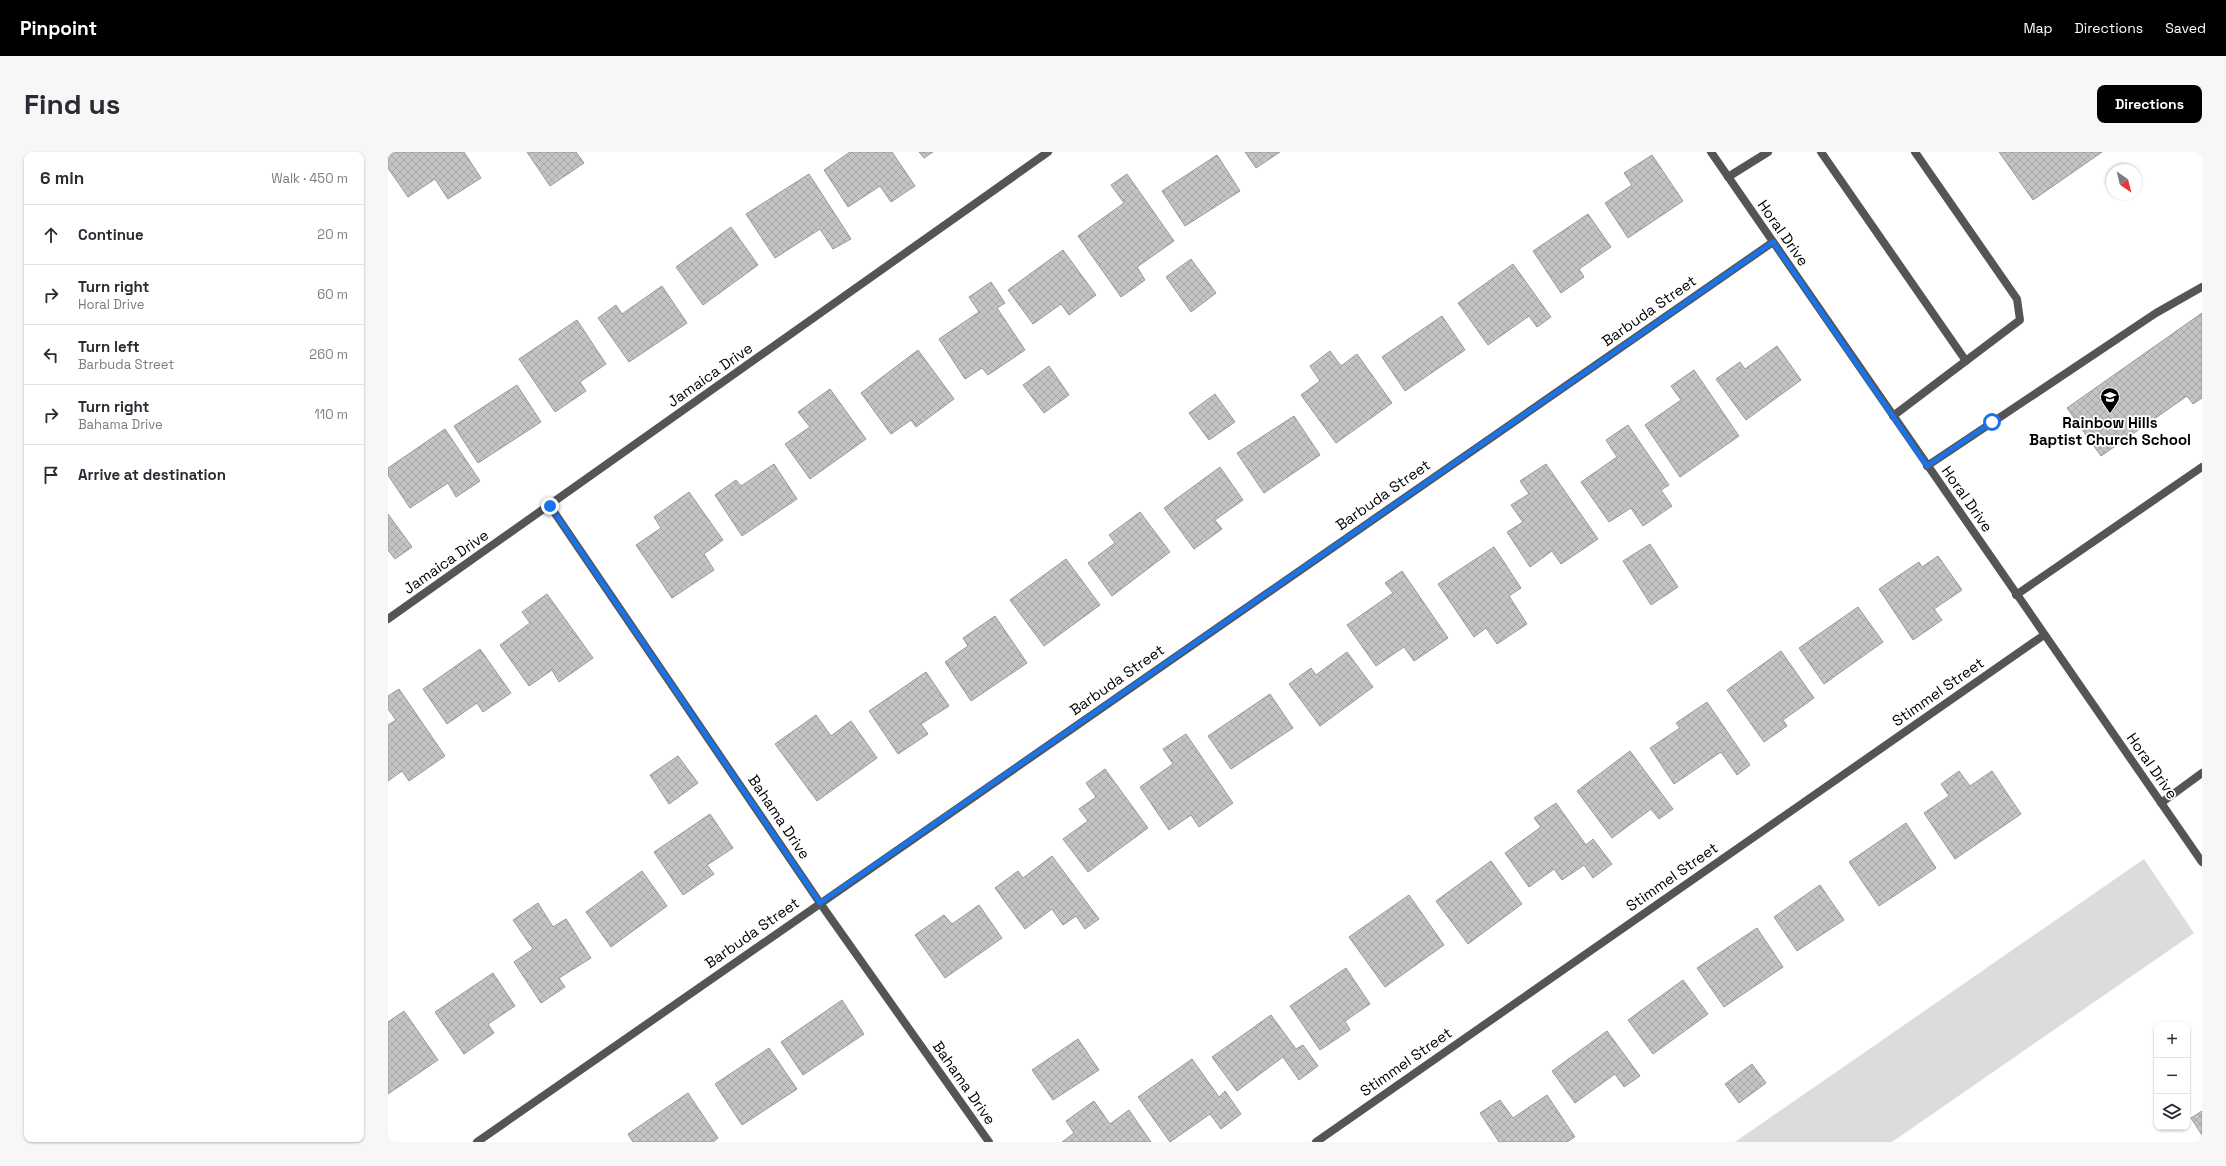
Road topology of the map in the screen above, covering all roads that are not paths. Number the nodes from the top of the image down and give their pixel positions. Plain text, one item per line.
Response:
1 (1048, 152) edge
2 (1711, 152) edge
3 (1768, 152) edge
4 (1821, 152) edge
5 (1915, 152) edge
6 (1728, 177) junction
7 (1773, 242) junction
8 (2202, 287) edge
9 (1966, 361) junction
10 (1892, 416) junction
11 (1927, 466) junction
12 (2202, 467) edge
13 (550, 506) junction
14 (2016, 595) junction
15 (388, 619) edge
16 (2044, 635) junction
17 (2202, 773) edge
18 (2161, 803) junction
19 (2202, 862) edge
20 (820, 903) junction
21 (477, 1142) edge
22 (989, 1142) edge
23 (1316, 1142) edge

1 - 13 street, Jamaica Drive
2 - 6 street, Horal Drive
3 - 6 street
4 - 9 street
5 - 9 street
6 - 7 street, Horal Drive
7 - 10 street, Horal Drive
7 - 20 street, Barbuda Street
8 - 11 street
9 - 10 street
10 - 11 street, Horal Drive
11 - 14 street, Horal Drive
12 - 14 street
13 - 15 street, Jamaica Drive
13 - 20 street, Bahama Drive
14 - 16 street, Horal Drive
16 - 18 street, Horal Drive
16 - 23 street, Stimmel Street
17 - 18 street
18 - 19 street, Horal Drive
20 - 21 street, Barbuda Street
20 - 22 street, Bahama Drive

